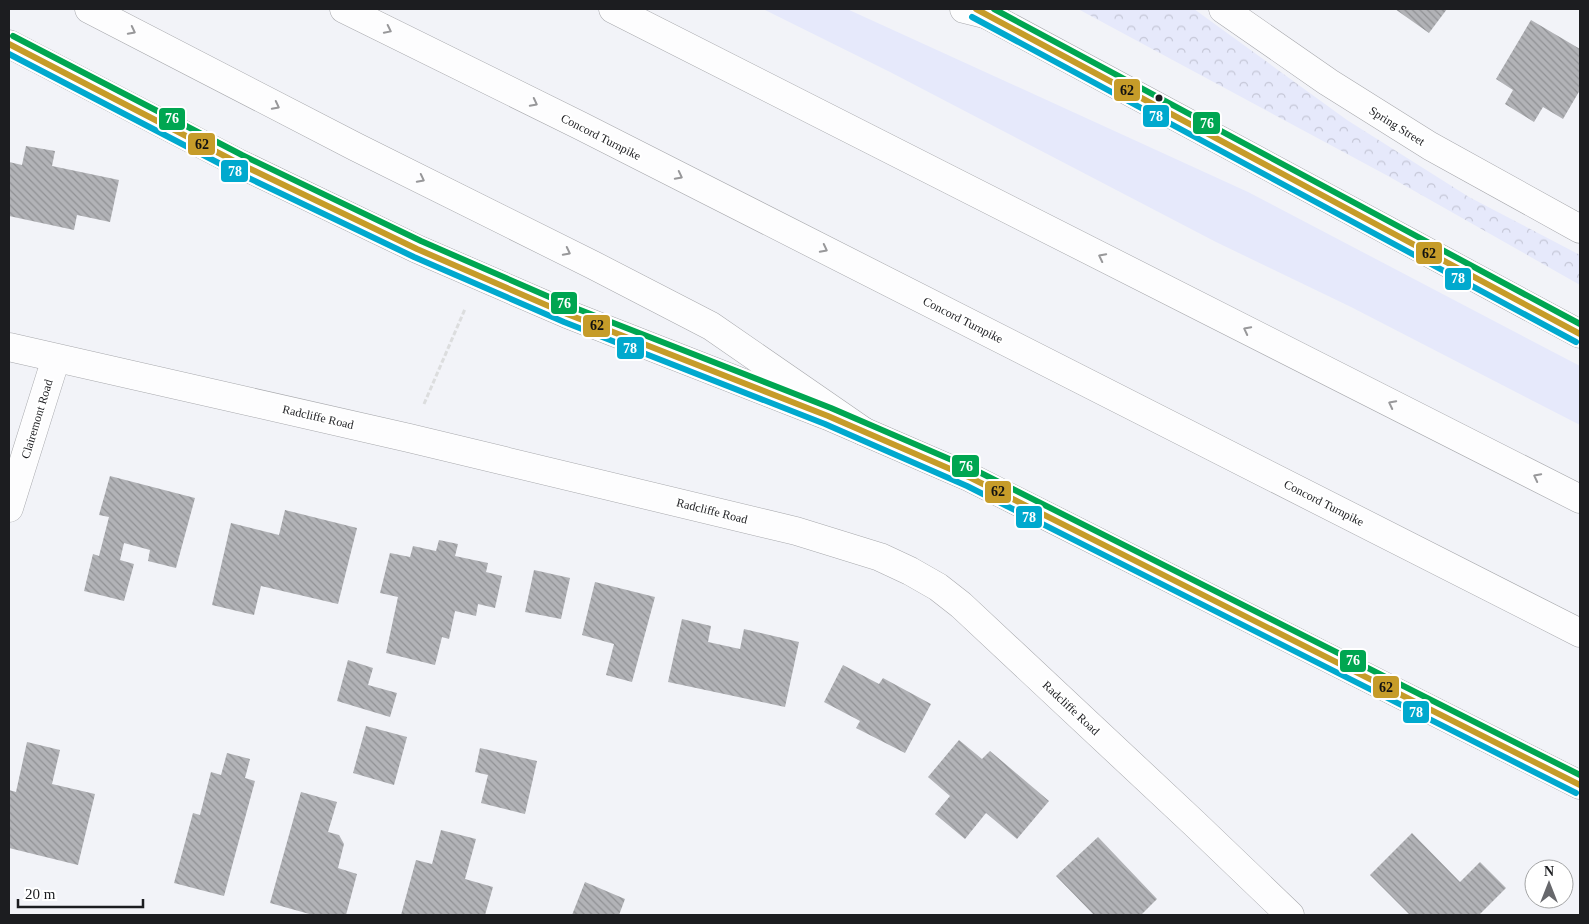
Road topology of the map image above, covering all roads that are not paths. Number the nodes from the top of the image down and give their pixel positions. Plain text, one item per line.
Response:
1 (89, 9) edge
2 (344, 9) edge
3 (613, 9) edge
4 (1223, 9) edge
5 (976, 11) edge
6 (9, 44) edge
7 (1580, 230) edge
8 (1580, 334) edge
9 (9, 347) edge
10 (56, 358) junction
11 (864, 431) junction
12 (1580, 500) edge
13 (9, 508) edge
14 (1580, 633) edge
15 (1580, 785) edge
16 (1290, 915) edge

1 -> 11 main road
2 -> 14 main road, Concord Turnpike
12 -> 3 main road
4 - 7 main road, Spring Street
5 - 8 main road
6 - 11 main road
9 - 10 main road, Radcliffe Road
10 - 13 main road, Clairemont Road
10 - 16 main road, Radcliffe Road
11 - 15 main road

